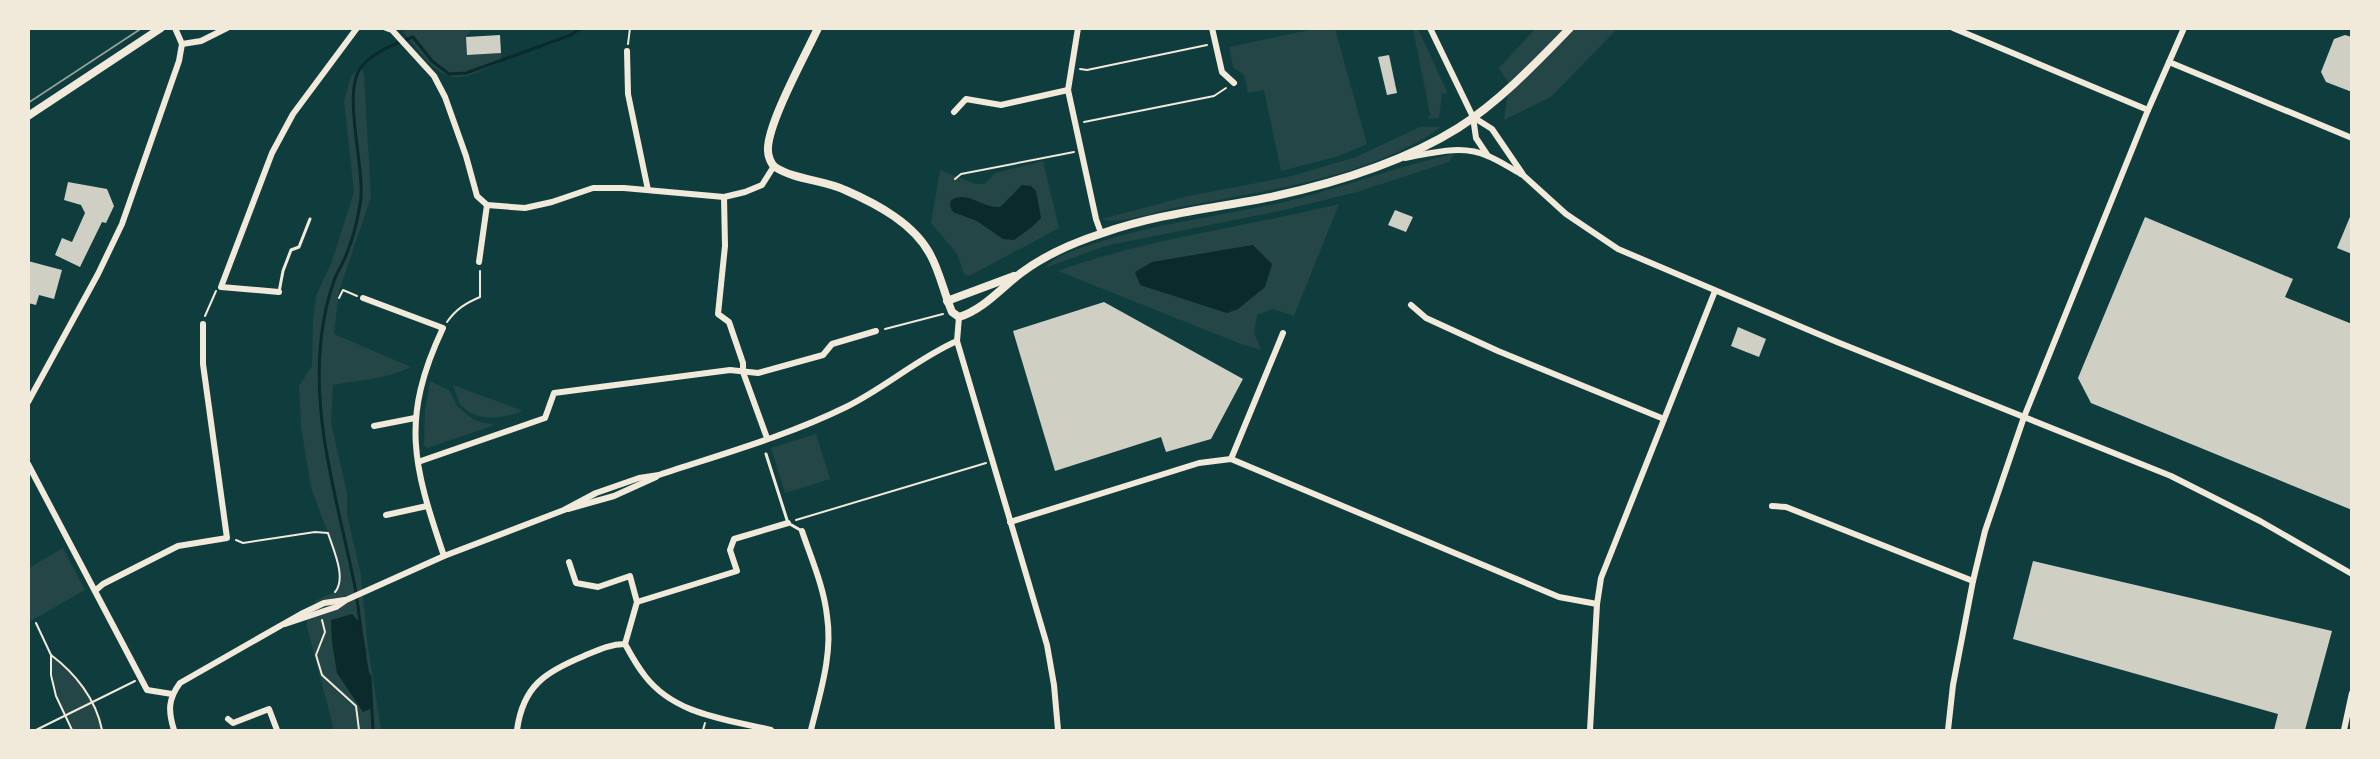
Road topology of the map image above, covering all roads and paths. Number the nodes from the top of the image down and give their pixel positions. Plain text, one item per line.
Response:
1 (161, 28) edge
2 (175, 28) edge
3 (227, 28) edge
4 (357, 28) edge
5 (630, 28) edge
6 (818, 28) edge
7 (1078, 28) edge
8 (1212, 28) edge
9 (1430, 28) edge
10 (1570, 28) edge
11 (1953, 28) edge
12 (2184, 28) edge
13 (391, 29) edge
14 (182, 44) junction
15 (1216, 44) junction
16 (627, 51) joint
17 (2169, 62) junction
18 (1071, 68) junction
19 (1234, 83) joint
20 (1068, 90) junction
21 (2148, 111) junction
22 (954, 112) dead end
23 (28, 116) edge
24 (1473, 117) junction
25 (1076, 124) junction
26 (2352, 138) edge
27 (1081, 150) junction
28 (1488, 156) junction
29 (1397, 160) junction
30 (774, 166) junction
31 (1524, 176) junction
32 (955, 179) dead end
33 (648, 190) junction
34 (724, 198) junction
35 (488, 205) junction
36 (310, 219) dead end
37 (1101, 233) junction
38 (479, 262) joint
39 (1020, 274) junction
40 (220, 287) junction
41 (1715, 291) junction
42 (279, 292) joint
43 (339, 298) dead end
44 (363, 298) joint
45 (947, 302) junction
46 (1411, 304) dead end
47 (956, 314) junction
48 (203, 324) joint
49 (443, 328) junction
50 (876, 331) joint
51 (1283, 333) dead end
52 (957, 341) junction
53 (743, 372) junction
54 (28, 402) edge
55 (2024, 417) junction
56 (415, 418) junction
57 (1664, 419) junction
58 (374, 426) dead end
59 (767, 438) junction
60 (766, 454) dead end
61 (1231, 459) junction
62 (417, 462) junction
63 (992, 462) junction
64 (28, 464) edge
65 (427, 506) junction
66 (1772, 506) dead end
67 (386, 514) dead end
68 (1010, 522) junction
69 (788, 523) junction
70 (802, 531) joint
71 (227, 538) junction
72 (444, 556) junction
73 (569, 562) dead end
74 (2352, 574) edge
75 (1973, 580) junction
76 (96, 590) junction
77 (332, 593) dead end
78 (346, 600) junction
79 (637, 602) junction
80 (1597, 604) junction
81 (320, 614) junction
82 (36, 623) dead end
83 (285, 624) junction
84 (625, 644) junction
85 (51, 655) junction
86 (140, 679) junction
87 (2352, 693) edge
88 (172, 694) junction
89 (93, 703) junction
90 (64, 715) junction
91 (228, 719) dead end
92 (36, 730) edge
93 (72, 730) edge
94 (102, 730) edge
95 (174, 730) edge
96 (277, 730) edge
97 (359, 730) edge
98 (517, 730) edge
99 (771, 730) edge
100 (811, 730) edge
101 (1058, 730) edge
102 (1590, 730) edge
103 (1948, 730) edge
104 (2344, 730) edge

1 - 23 street
2 - 14 street
3 - 14 street
4 - 40 street
5 - 16 path
6 - 30 street
7 - 18 street
8 - 15 street
9 - 24 street
10 - 24 street
11 - 21 street
12 - 17 street
13 - 35 street
14 - 54 street
15 - 18 path
15 - 19 street
16 - 33 street
17 - 21 street
17 - 26 street
18 - 20 street
19 - 25 path
20 - 22 street
20 - 25 street
21 - 55 street
24 - 28 street
24 - 29 street
24 - 31 street
25 - 27 street
27 - 32 path
27 - 37 street
28 - 29 street
28 - 31 street
29 - 37 street
30 - 34 street
30 - 45 street
31 - 41 street
33 - 34 street
33 - 35 street
34 - 53 street
35 - 38 street
36 - 42 lane
37 - 39 street
38 - 49 path
39 - 45 street
39 - 47 street
40 - 42 street
40 - 48 path
41 - 55 street
41 - 57 street
43 - 44 path
44 - 49 street
45 - 47 street
46 - 57 street
47 - 50 path
47 - 52 street
48 - 71 street
49 - 56 street
50 - 53 street
51 - 61 street
52 - 59 street
52 - 63 street
53 - 59 street
53 - 62 street
55 - 74 street
55 - 75 street
56 - 58 street
56 - 62 street
57 - 80 street
59 - 72 street
60 - 69 lane
61 - 68 street
61 - 80 street
62 - 65 street
63 - 68 street
63 - 69 path
64 - 76 street
65 - 67 street
65 - 72 street
66 - 75 street
68 - 101 street
69 - 70 lane
69 - 79 street
70 - 100 street
71 - 76 street
71 - 77 path
72 - 78 street
73 - 79 street
75 - 103 street
76 - 86 street
78 - 81 street
78 - 83 street
79 - 84 street
80 - 102 street
81 - 83 street
81 - 97 path
82 - 85 path
83 - 88 street
84 - 98 street
84 - 99 street
85 - 89 path
85 - 90 path
86 - 88 street
86 - 89 path
87 - 104 street
88 - 95 street
89 - 90 path
89 - 94 path
90 - 92 path
90 - 93 path
91 - 96 street

